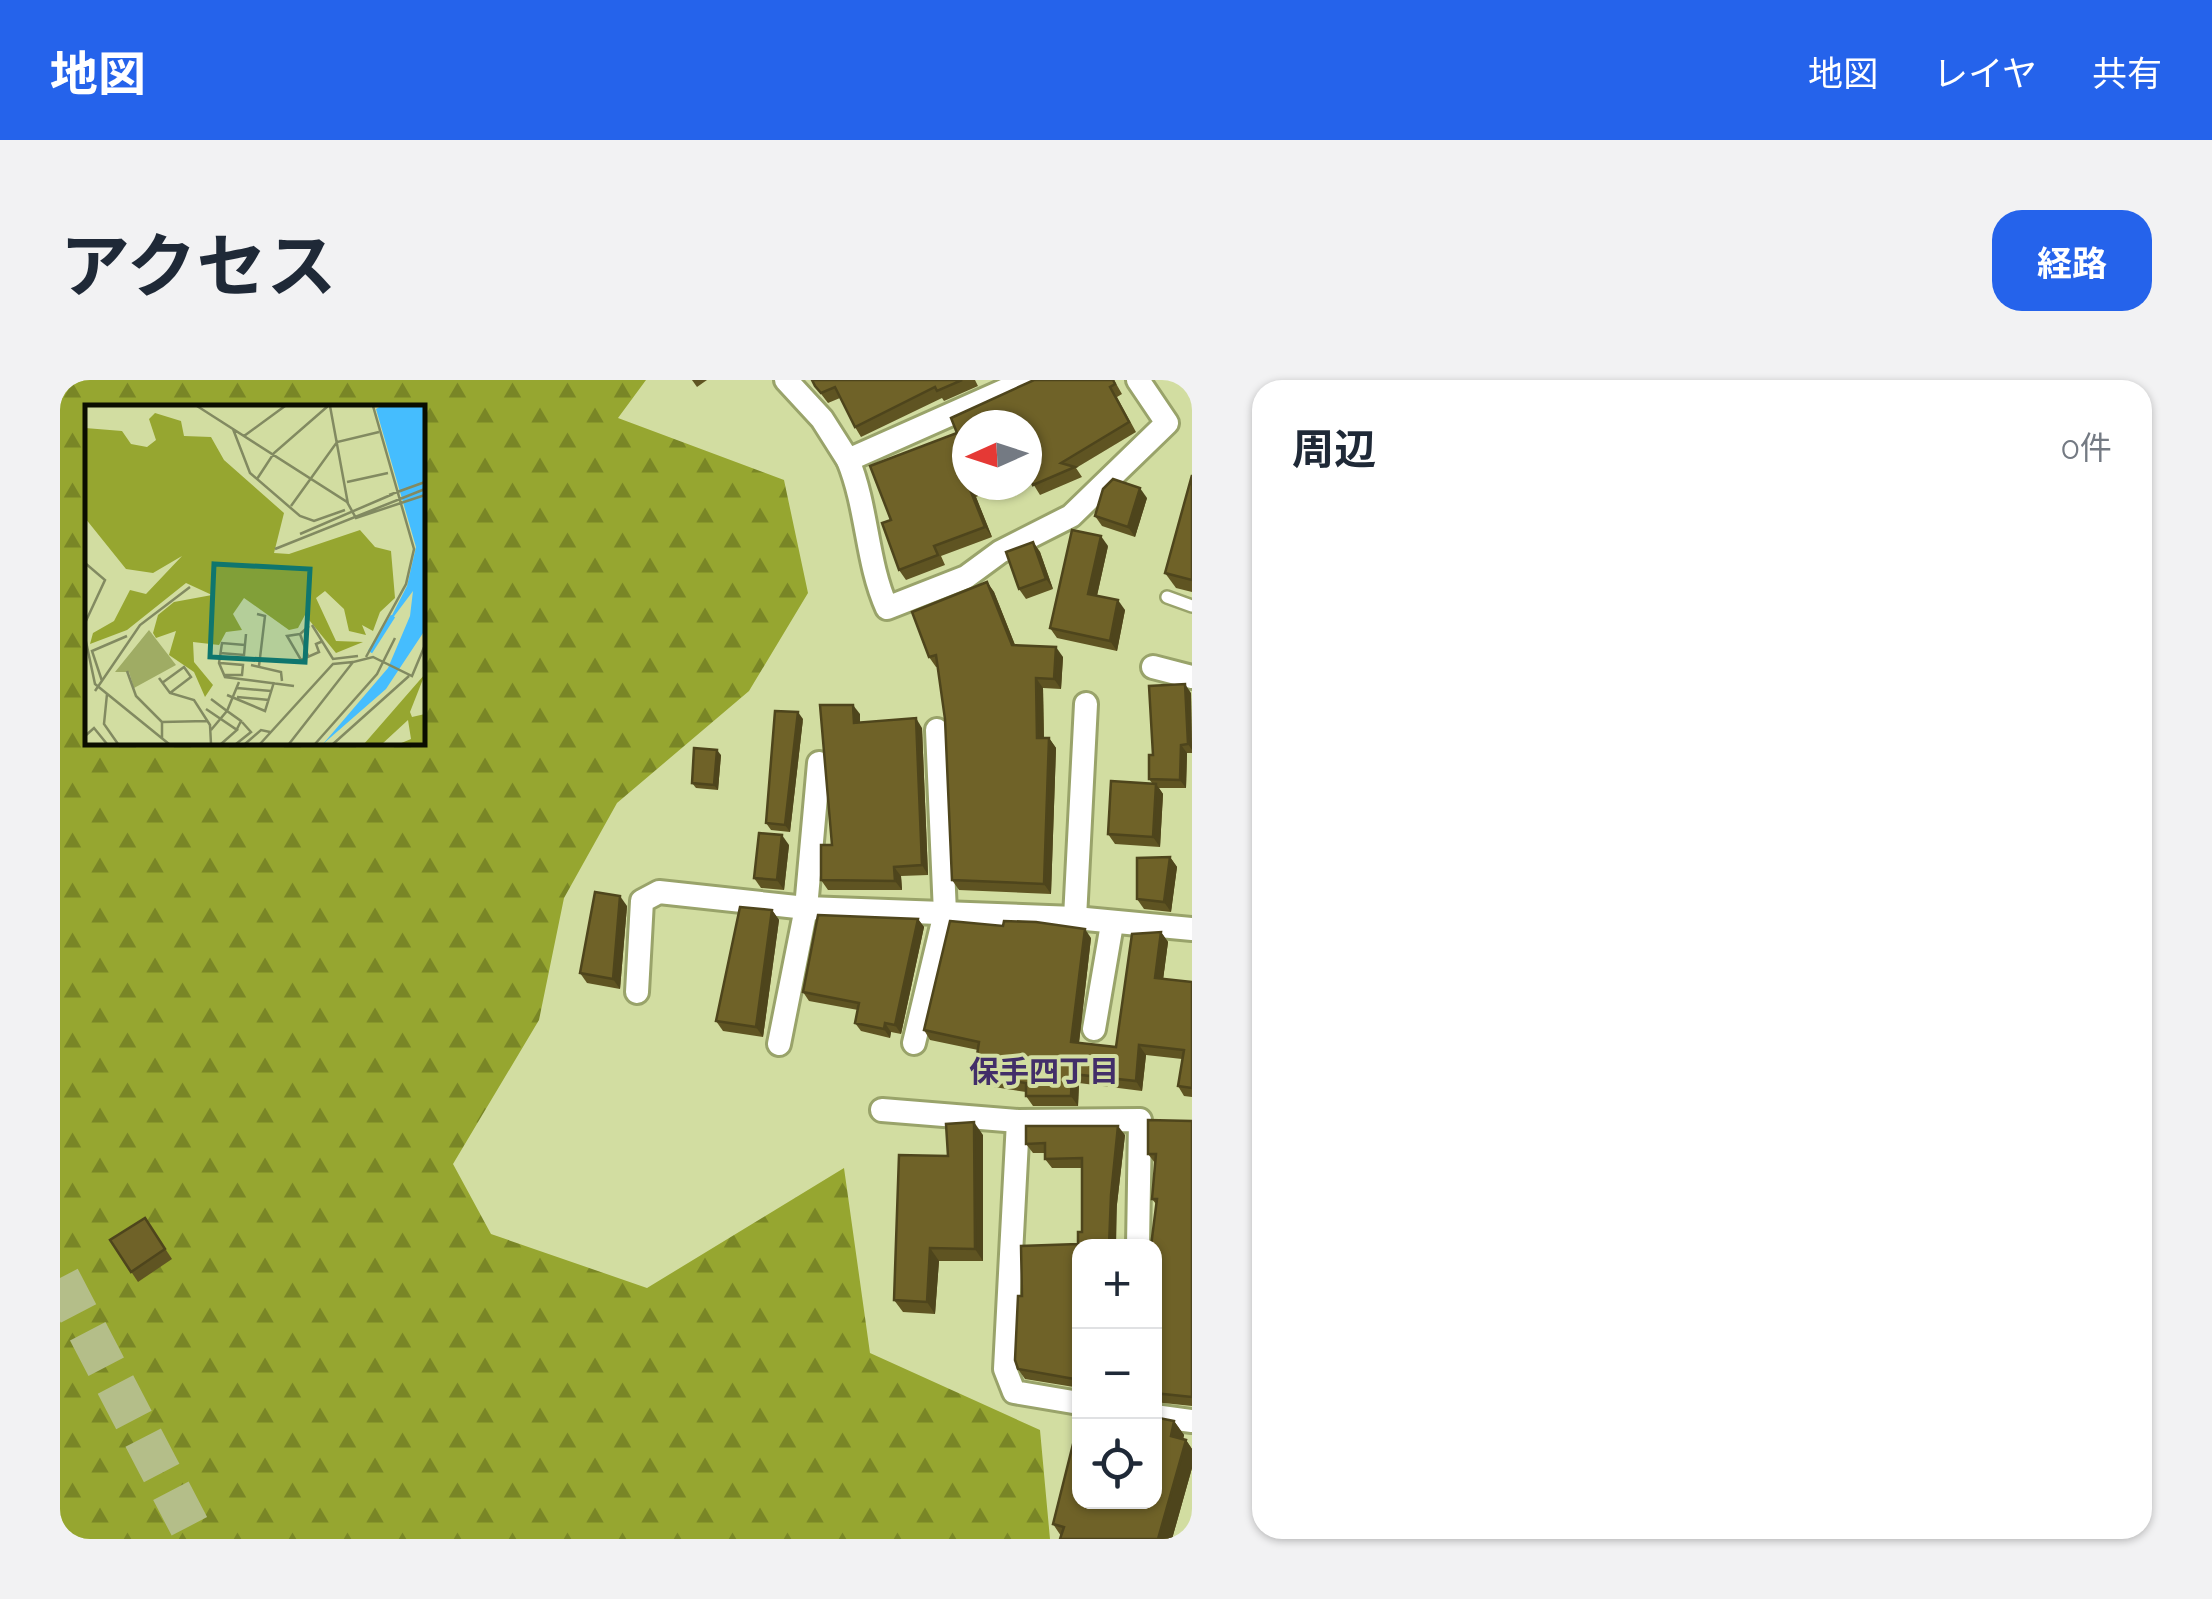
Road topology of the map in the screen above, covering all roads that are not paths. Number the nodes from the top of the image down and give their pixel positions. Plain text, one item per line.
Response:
1 (786, 380) edge
2 (1028, 380) edge
3 (1138, 380) edge
4 (848, 460) junction
5 (1166, 597) edge
6 (1192, 606) edge
7 (1153, 667) dead end
8 (1192, 676) edge
9 (1086, 704) dead end
10 (936, 730) dead end
11 (819, 764) edge
12 (806, 908) junction
13 (945, 913) junction
14 (1076, 918) junction
15 (1112, 924) junction
16 (1192, 929) edge
17 (636, 992) dead end
18 (1094, 1029) dead end
19 (914, 1042) dead end
20 (779, 1044) dead end
21 (882, 1110) dead end
22 (1018, 1120) junction
23 (1138, 1239) edge
24 (1072, 1403) edge
25 (1162, 1417) edge
26 (1192, 1421) edge

1 - 4 street
2 - 4 street
3 - 4 street
5 - 6 lane
7 - 8 street
9 - 14 street
10 - 13 street
11 - 12 street
12 - 13 street
12 - 17 street
12 - 20 street
13 - 14 street
13 - 19 street
14 - 15 street
15 - 16 street
15 - 18 street
21 - 22 street
22 - 23 street
22 - 24 street
25 - 26 street

